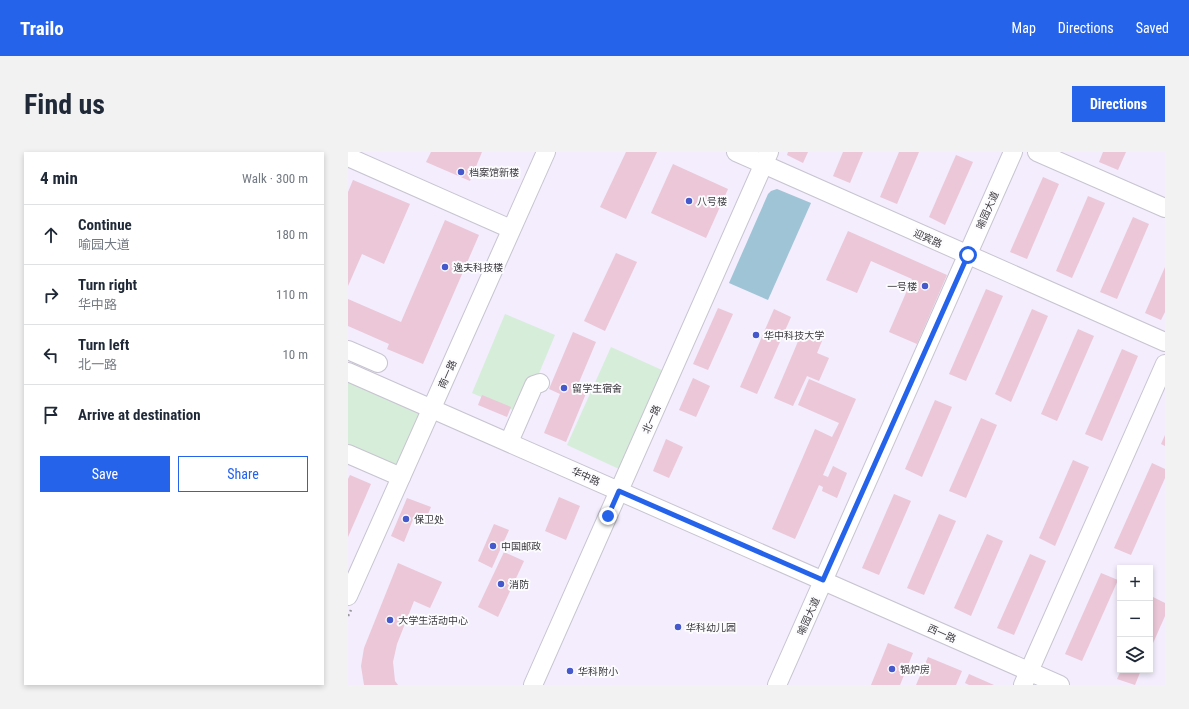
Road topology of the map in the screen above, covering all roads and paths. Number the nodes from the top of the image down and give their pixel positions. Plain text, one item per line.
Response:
1 (546, 152) edge
2 (736, 152) edge
3 (1013, 152) edge
4 (1037, 152) edge
5 (348, 157) edge
6 (766, 158) edge
7 (1165, 208) edge
8 (511, 229) junction
9 (968, 255) junction
10 (1165, 342) edge
11 (348, 350) edge
12 (378, 363) dead end
13 (1165, 364) edge
14 (348, 372) edge
15 (540, 383) dead end
16 (432, 408) junction
17 (509, 442) junction
18 (348, 454) edge
19 (401, 477) junction
20 (619, 491) junction
21 (823, 580) junction
22 (348, 596) edge
23 (1026, 678) edge
24 (533, 685) edge
25 (777, 685) edge
26 (1060, 685) edge

1 - 8 street, 南一路
2 - 6 street, 迎宾路
3 - 9 street, 喻园大道
4 - 7 street
5 - 8 street
6 - 9 street, 迎宾路
6 - 20 street, 北一路
8 - 16 street, 南一路
9 - 10 street, 迎宾路
9 - 21 street, 喻园大道
11 - 12 street
13 - 23 street
14 - 16 street, 华中路
15 - 17 street
16 - 17 street, 华中路
16 - 19 street, 南一路
17 - 20 street, 华中路
18 - 19 street
19 - 22 street, 南一路
20 - 21 street, 华中路
20 - 24 street, 北一路
21 - 23 street, 西一路
21 - 25 street, 喻园大道
23 - 26 street, 西一路

